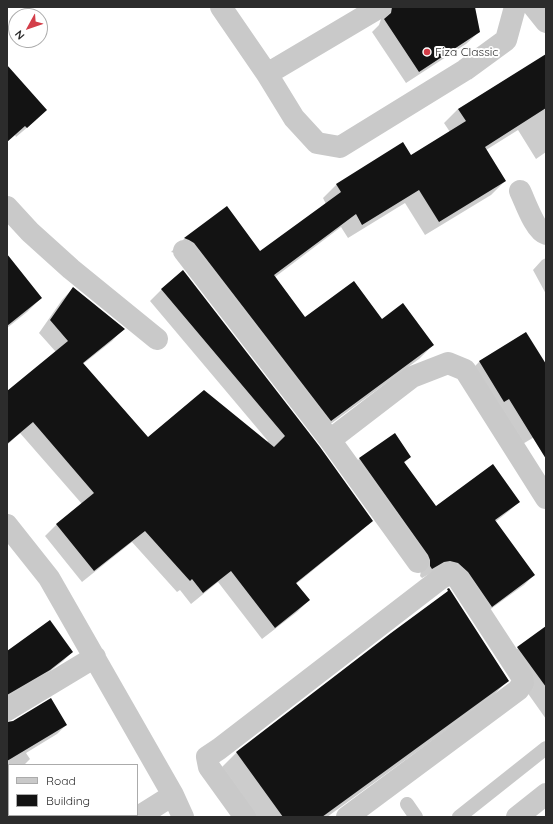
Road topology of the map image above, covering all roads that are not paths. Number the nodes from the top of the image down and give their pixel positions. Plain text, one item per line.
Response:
1 (220, 7) edge
2 (380, 7) edge
3 (515, 7) edge
4 (534, 7) edge
5 (546, 22) edge
6 (266, 74) junction
7 (520, 191) dead end
8 (7, 207) edge
9 (546, 234) edge
10 (184, 251) dead end
11 (157, 339) dead end
12 (330, 440) junction
13 (546, 498) edge
14 (7, 525) edge
15 (418, 562) dead end
16 (95, 657) junction
17 (7, 710) edge
18 (546, 748) edge
19 (546, 794) edge
20 (173, 795) junction
21 (407, 804) dead end
22 (138, 817) edge
23 (184, 817) edge
24 (245, 817) edge
25 (347, 817) edge
26 (416, 817) edge
27 (459, 817) edge
28 (517, 817) edge

1 - 6 street
2 - 6 street
3 - 6 street
4 - 5 street
7 - 9 street
8 - 11 street
10 - 12 street
12 - 13 street
12 - 15 street
14 - 16 street
16 - 17 street
16 - 20 street
18 - 27 lane
19 - 28 street
20 - 22 street
20 - 23 street
21 - 26 lane
24 - 25 street

